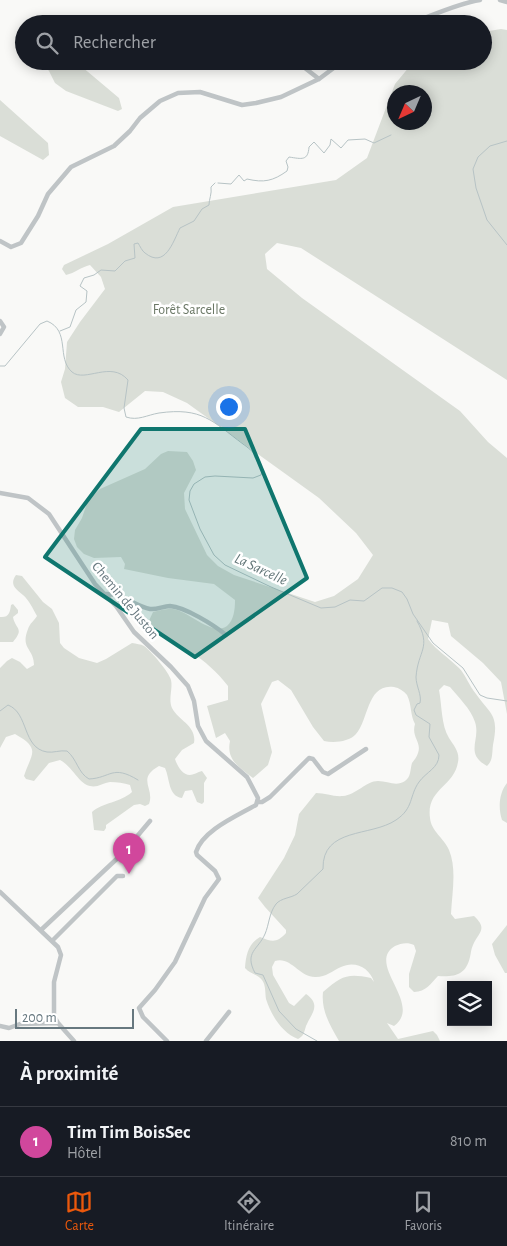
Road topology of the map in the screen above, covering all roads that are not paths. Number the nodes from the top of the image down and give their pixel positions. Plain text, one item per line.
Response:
1 (480, 0) edge
2 (500, 0) edge
3 (507, 2) edge
4 (434, 15) edge
5 (308, 70) edge
6 (331, 70) edge
7 (319, 79) junction
8 (0, 241) edge
9 (0, 321) edge
10 (0, 334) edge
11 (0, 493) edge
12 (105, 594) junction
13 (226, 635) dead end
14 (366, 748) dead end
15 (258, 802) junction
16 (150, 821) dead end
17 (122, 876) dead end
18 (0, 892) edge
19 (42, 930) junction
20 (52, 940) junction
21 (230, 1012) dead end
22 (58, 1023) junction
23 (0, 1026) edge
24 (74, 1041) edge
25 (167, 1041) edge
26 (206, 1041) edge

1 - 4 street
2 - 3 street
5 - 7 street
6 - 7 street
7 - 8 street
9 - 10 street
11 - 12 street, Chemin de Juston
12 - 13 street
12 - 15 street, Chemin de Juston
14 - 15 street
15 - 25 street
16 - 19 street
17 - 20 street
18 - 19 street
19 - 20 street
20 - 22 street
21 - 26 street
22 - 23 street
22 - 24 street

